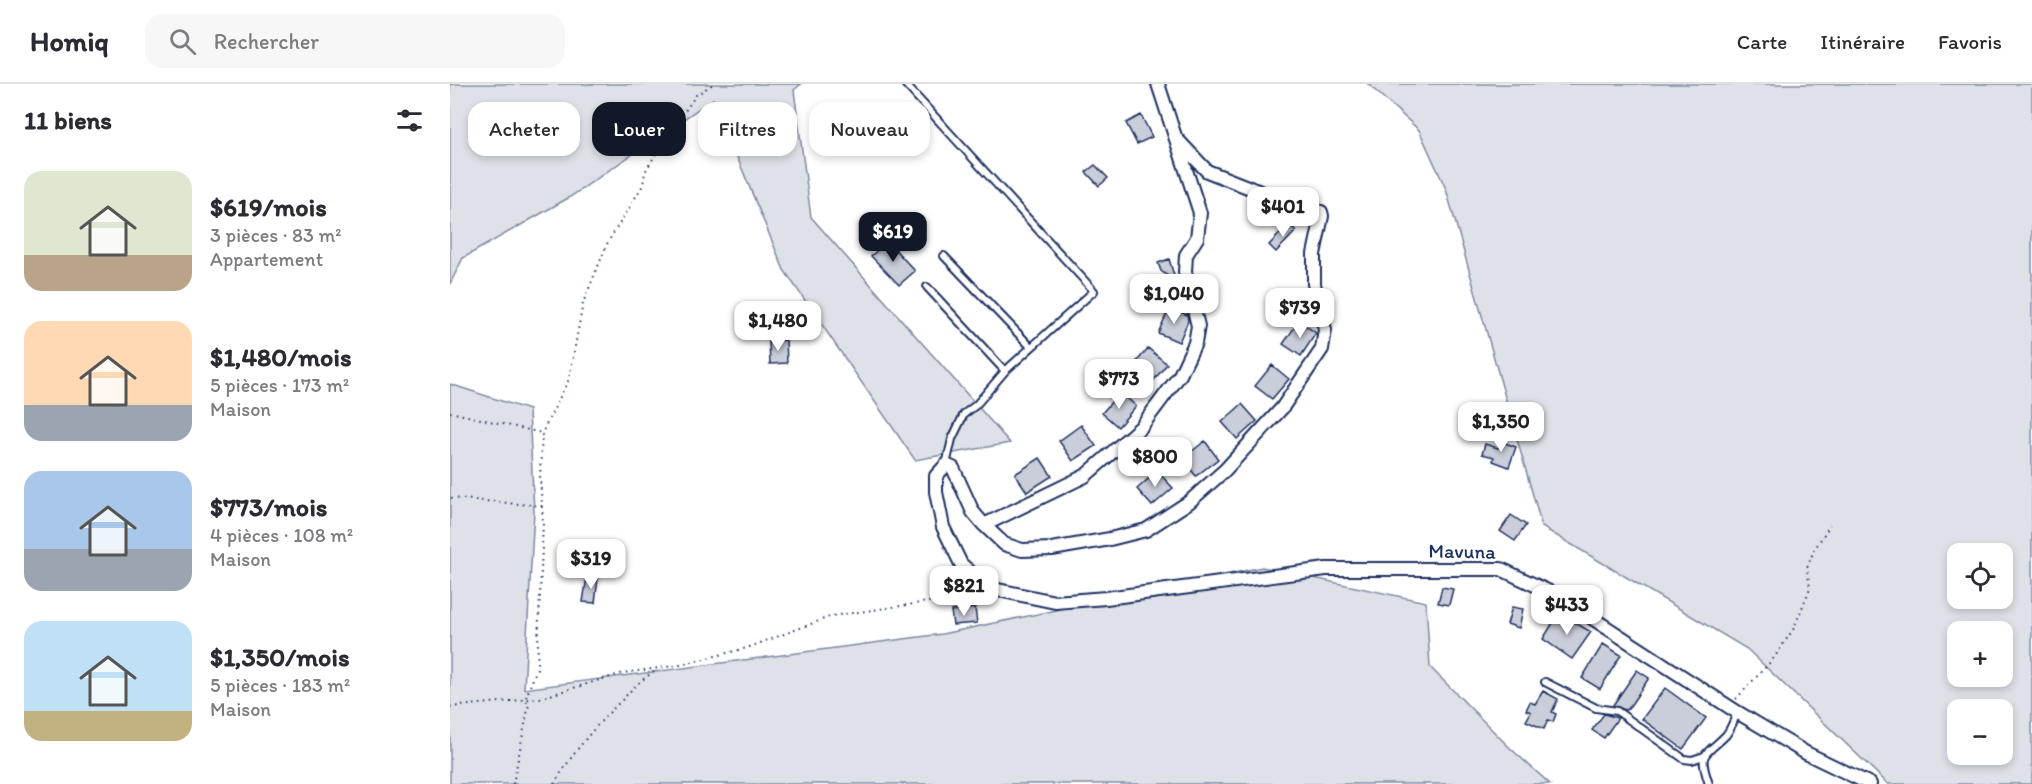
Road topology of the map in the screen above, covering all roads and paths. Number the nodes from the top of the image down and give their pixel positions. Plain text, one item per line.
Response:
1 (713, 84) edge
2 (905, 84) edge
3 (1158, 84) edge
4 (1174, 137) junction
5 (944, 256) dead end
6 (927, 287) dead end
7 (1030, 347) junction
8 (1005, 371) junction
9 (450, 412) edge
10 (542, 433) junction
11 (945, 465) junction
12 (451, 498) edge
13 (542, 506) junction
14 (984, 525) junction
15 (1830, 525) dead end
16 (998, 590) junction
17 (671, 666) junction
18 (1545, 682) dead end
19 (525, 700) junction
20 (450, 707) edge
21 (1733, 709) junction
22 (1704, 756) junction
23 (513, 784) edge
24 (554, 784) edge
25 (1709, 784) edge
26 (1870, 784) edge

1 - 10 path
2 - 7 lane
3 - 4 street
4 - 14 street
4 - 14 street
5 - 7 lane
6 - 8 lane
7 - 8 lane
8 - 11 lane
9 - 10 path
10 - 13 path
11 - 14 street
11 - 16 street, Mavuna
12 - 13 path
13 - 19 path
15 - 21 path
16 - 17 path
16 - 21 street, Mavuna
17 - 19 path
17 - 24 path
18 - 22 lane
19 - 20 path
19 - 23 path
21 - 22 lane
21 - 26 street, Mavuna
22 - 25 lane

